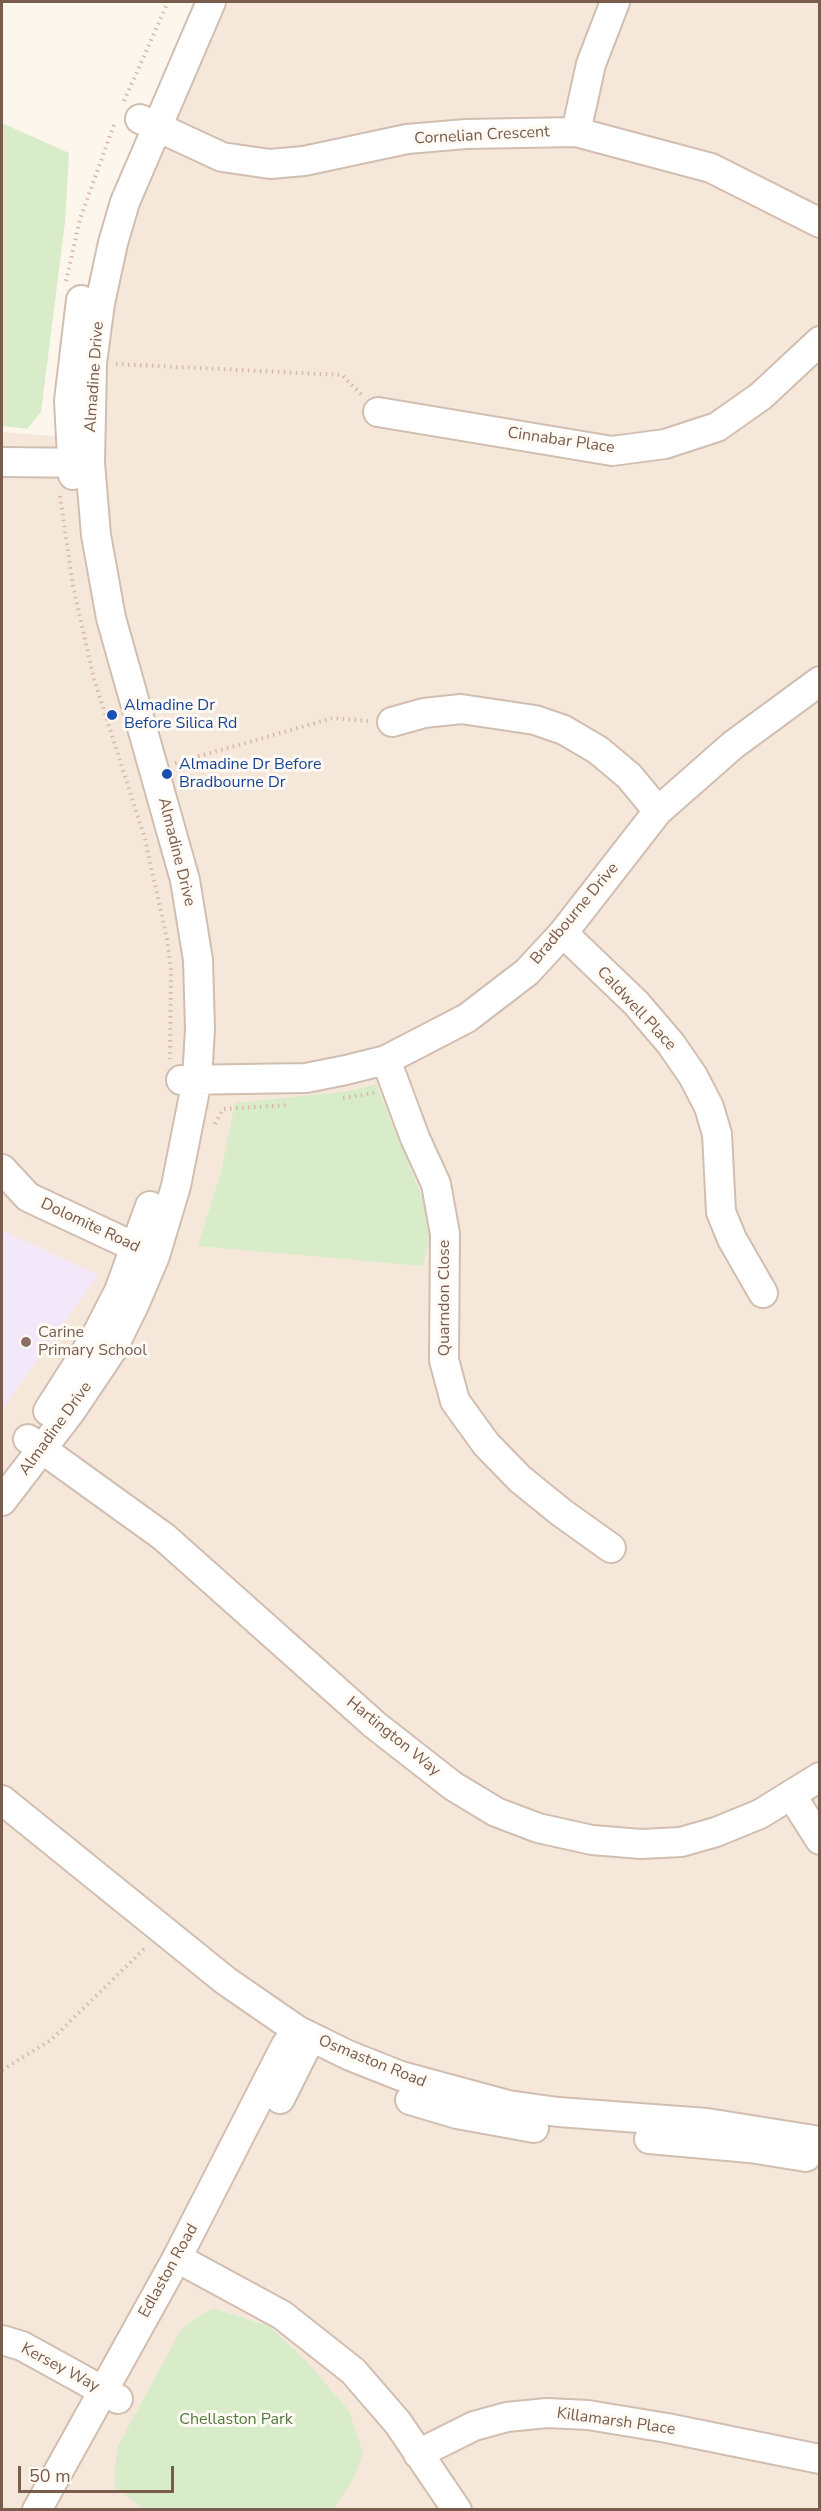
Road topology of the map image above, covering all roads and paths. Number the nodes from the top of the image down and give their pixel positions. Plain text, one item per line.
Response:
1 (168, 2) edge
2 (190, 2) edge
3 (211, 2) edge
4 (615, 2) edge
5 (134, 115) junction
6 (576, 132) junction
7 (819, 223) edge
8 (65, 284) dead end
9 (819, 342) edge
10 (92, 363) junction
11 (378, 412) joint
12 (2, 462) edge
13 (81, 463) junction
14 (56, 490) dead end
15 (819, 681) edge
16 (392, 722) joint
17 (154, 768) junction
18 (658, 811) junction
19 (563, 933) junction
20 (386, 1060) junction
21 (183, 1076) junction
22 (396, 1088) junction
23 (340, 1098) dead end
24 (298, 1104) dead end
25 (213, 1132) dead end
26 (2, 1169) edge
27 (146, 1252) junction
28 (763, 1293) dead end
29 (35, 1445) junction
30 (2, 1472) edge
31 (2, 1501) edge
32 (611, 1548) dead end
33 (819, 1777) edge
34 (792, 1796) junction
35 (2, 1800) edge
36 (2, 1824) edge
37 (819, 1840) edge
38 (149, 1944) junction
39 (300, 2042) junction
40 (2, 2070) edge
41 (819, 2141) edge
42 (819, 2160) edge
43 (185, 2262) junction
44 (2, 2340) edge
45 (110, 2395) junction
46 (418, 2454) junction
47 (819, 2459) edge
48 (37, 2510) edge
49 (59, 2510) edge
50 (457, 2510) edge

1 - 5 path
2 - 5 street, Almadine Drive
3 - 5 street, Almadine Drive
4 - 6 street
5 - 6 street, Cornelian Crescent
5 - 8 path
5 - 10 street, Almadine Drive
5 - 13 street, Almadine Drive
6 - 7 street, Cornelian Crescent
9 - 11 street, Cinnabar Place
10 - 11 path
10 - 13 street, Almadine Drive
12 - 13 street
13 - 17 street, Almadine Drive
13 - 21 street, Almadine Drive
14 - 21 path
15 - 18 street, Bradbourne Drive
16 - 17 path
16 - 18 street
17 - 21 street, Almadine Drive
18 - 19 street, Bradbourne Drive
19 - 20 street, Bradbourne Drive
19 - 28 street, Caldwell Place
20 - 21 street, Bradbourne Drive
20 - 22 street, Quarndon Close
21 - 27 street, Almadine Drive
22 - 23 path
22 - 32 street, Quarndon Close
24 - 25 path
26 - 27 street, Dolomite Road
27 - 29 street, Almadine Drive
29 - 30 street, Almadine Drive
29 - 31 street, Almadine Drive
29 - 34 street, Hartington Way
33 - 34 street, Hartington Way
34 - 37 street
35 - 39 street, Osmaston Road
36 - 38 street, Osmaston Road
38 - 39 street, Osmaston Road
38 - 40 path
39 - 41 street, Osmaston Road
39 - 42 street, Osmaston Road
39 - 43 street, Edlaston Road
43 - 45 street, Edlaston Road
43 - 46 street
44 - 45 street, Kersey Way
45 - 48 street, Edlaston Road
45 - 49 street, Edlaston Road
46 - 47 street, Killamarsh Place
46 - 50 street

